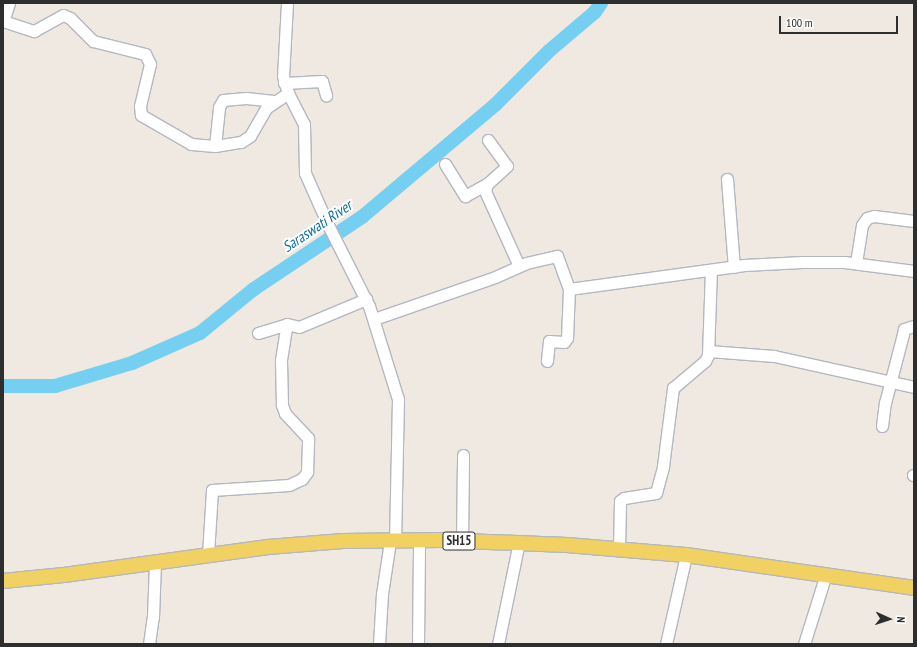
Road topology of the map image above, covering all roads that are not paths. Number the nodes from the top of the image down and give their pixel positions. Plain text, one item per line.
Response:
1 (9, 3) edge
2 (287, 3) edge
3 (286, 88) junction
4 (326, 95) dead end
5 (276, 101) junction
6 (488, 140) dead end
7 (215, 146) junction
8 (445, 164) dead end
9 (727, 179) dead end
10 (487, 184) junction
11 (914, 221) edge
12 (856, 263) junction
13 (519, 266) junction
14 (734, 267) junction
15 (711, 270) junction
16 (914, 270) edge
17 (569, 289) junction
18 (366, 299) junction
19 (374, 319) junction
20 (914, 322) edge
21 (287, 324) junction
22 (914, 326) edge
23 (258, 333) dead end
24 (709, 350) junction
25 (547, 361) dead end
26 (890, 381) junction
27 (914, 387) edge
28 (882, 426) dead end
29 (463, 455) dead end
30 (419, 540) junction
31 (392, 541) junction
32 (462, 541) junction
33 (519, 542) junction
34 (619, 549) junction
35 (208, 554) junction
36 (686, 555) junction
37 (155, 562) junction
38 (826, 574) junction
39 (3, 581) edge
40 (914, 588) edge
41 (149, 644) edge
42 (379, 644) edge
43 (418, 644) edge
44 (498, 644) edge
45 (666, 644) edge
46 (804, 644) edge

1 - 7 street
2 - 3 street
3 - 4 street
3 - 5 street
3 - 18 street
5 - 7 street
5 - 7 street
6 - 10 street
8 - 10 street
9 - 14 street
10 - 13 street
11 - 12 street
12 - 14 street
12 - 16 street
13 - 17 street
13 - 19 street
14 - 15 street
15 - 17 street
15 - 24 street
17 - 25 street
18 - 19 street
18 - 21 street
19 - 31 street
20 - 22 street
21 - 23 street
21 - 35 street
22 - 26 street
24 - 26 street
24 - 34 street
26 - 27 street
26 - 28 street
29 - 32 street
30 - 31 main road, SH15
30 - 32 main road, SH15
30 - 43 street
31 - 35 main road, SH15
31 - 42 street
32 - 33 main road, SH15
33 - 34 main road, SH15
33 - 44 street
34 - 36 main road, SH15
35 - 37 main road, SH15
36 - 38 main road, SH15
36 - 45 street
37 - 39 main road, SH15
37 - 41 street
38 - 40 main road, SH15
38 - 46 street

